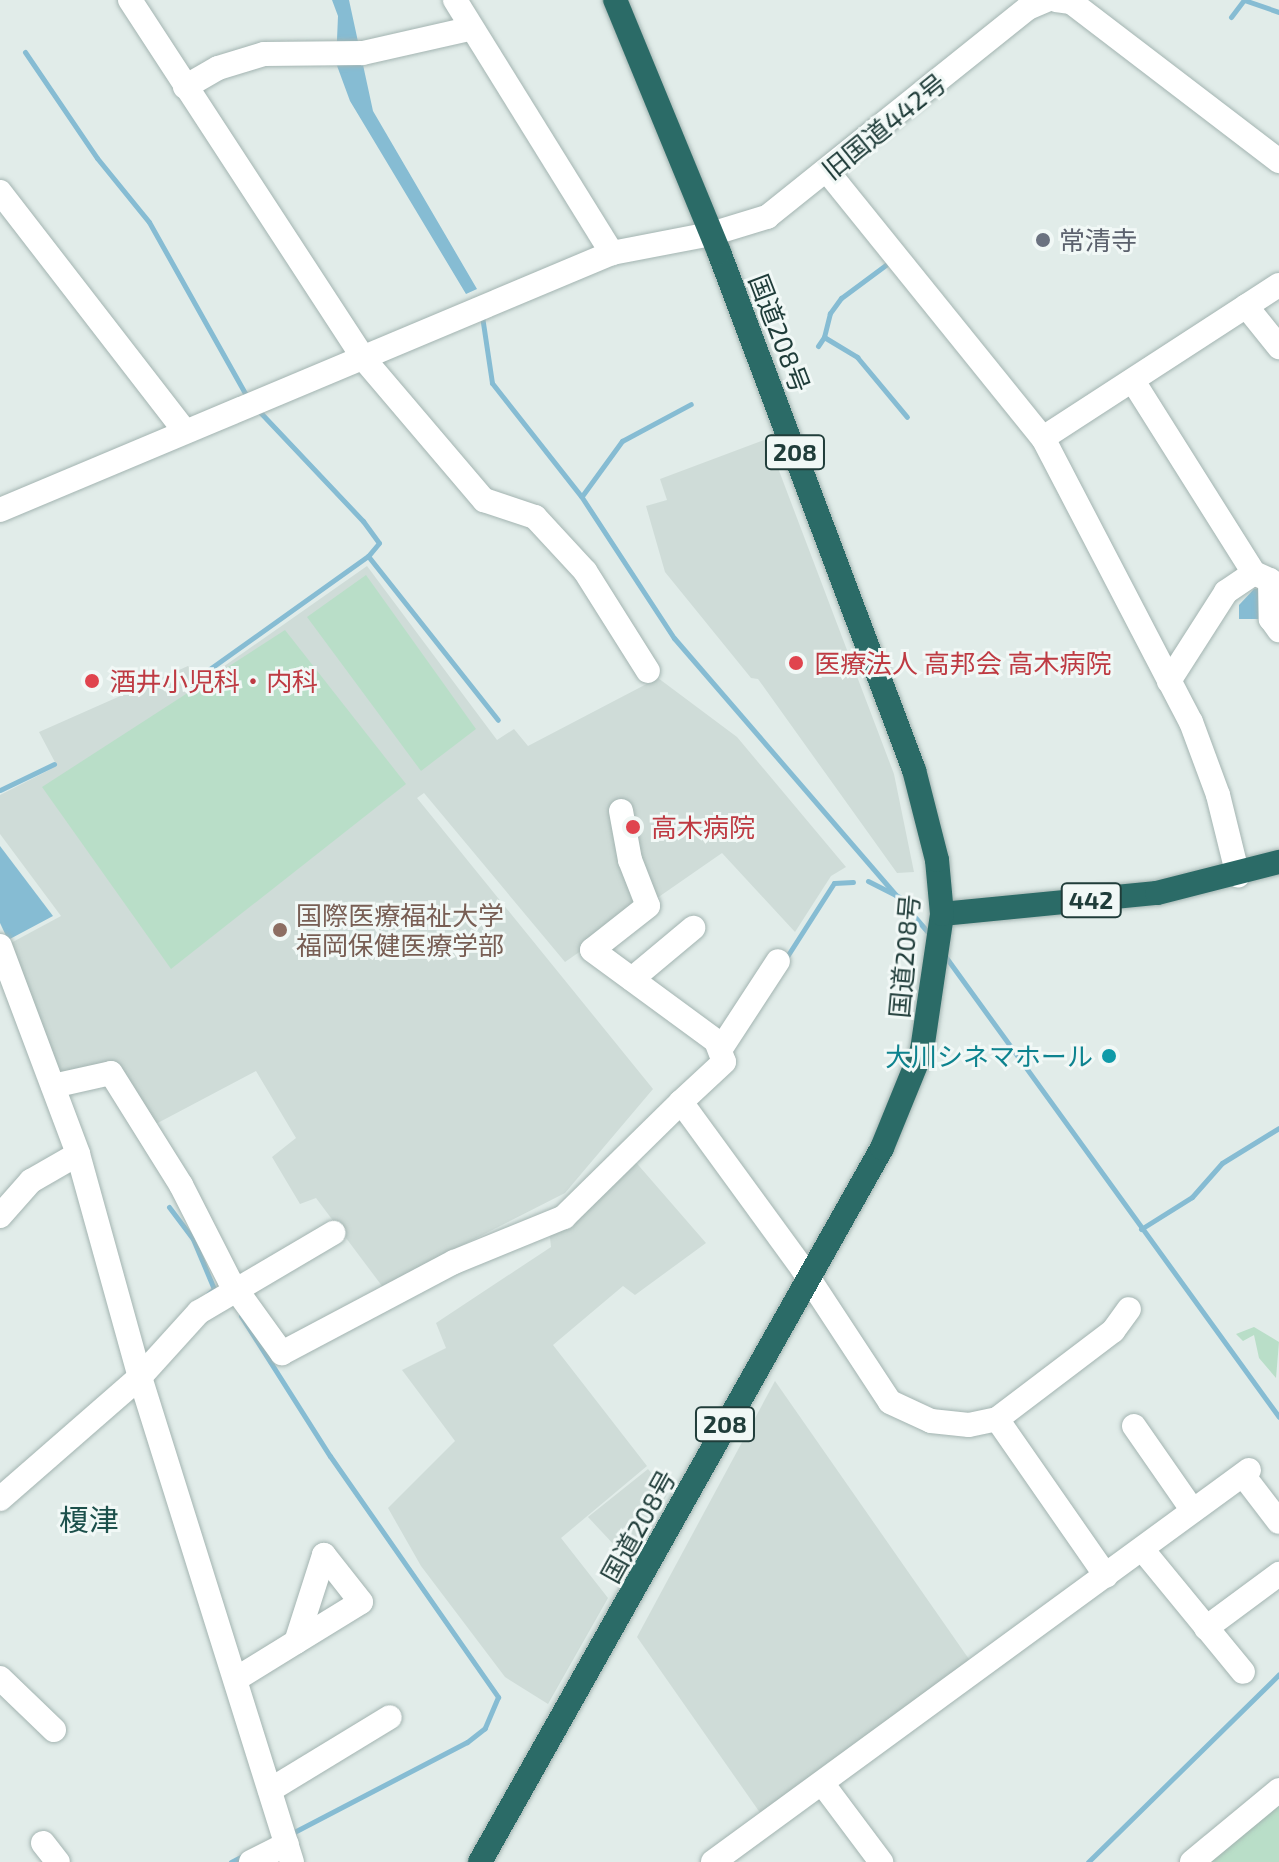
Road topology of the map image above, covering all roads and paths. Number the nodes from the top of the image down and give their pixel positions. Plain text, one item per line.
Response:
1 (130, 0) edge
2 (455, 0) edge
3 (615, 0) edge
4 (1047, 0) edge
5 (1056, 0) edge
6 (469, 29) junction
7 (185, 87) junction
8 (1279, 161) edge
9 (828, 172) junction
10 (0, 192) edge
11 (711, 234) junction
12 (612, 253) junction
13 (1279, 285) edge
14 (1246, 306) junction
15 (1279, 347) edge
16 (363, 358) junction
17 (1133, 381) junction
18 (184, 430) junction
19 (1043, 438) junction
20 (0, 510) edge
21 (1254, 573) junction
22 (1279, 630) edge
23 (648, 671) dead end
24 (1169, 681) junction
25 (621, 811) dead end
26 (1279, 862) edge
27 (1238, 876) junction
28 (941, 920) junction
29 (693, 928) dead end
30 (3, 960) edge
31 (778, 961) dead end
32 (632, 979) junction
33 (720, 1050) junction
34 (53, 1086) junction
35 (681, 1102) junction
36 (78, 1154) junction
37 (0, 1216) edge
38 (333, 1233) dead end
39 (809, 1278) junction
40 (236, 1288) junction
41 (1129, 1309) dead end
42 (140, 1377) junction
43 (997, 1419) junction
44 (1134, 1426) dead end
45 (0, 1499) edge
46 (1193, 1511) junction
47 (1279, 1522) edge
48 (1142, 1549) junction
49 (1279, 1574) edge
50 (1106, 1576) junction
51 (1206, 1628) junction
52 (296, 1642) dead end
53 (1243, 1672) dead end
54 (0, 1678) edge
55 (236, 1679) junction
56 (390, 1717) dead end
57 (54, 1730) dead end
58 (822, 1783) junction
59 (270, 1790) junction
60 (1279, 1790) edge
61 (287, 1845) edge
62 (251, 1862) edge
63 (480, 1862) edge
64 (713, 1862) edge
65 (881, 1862) edge
66 (1192, 1862) edge

1 - 7 street
2 - 6 street
3 - 11 highway, 国道208号 / 208
4 - 9 street, 旧国道442号
5 - 8 street
6 - 7 street
6 - 12 street
7 - 16 street
9 - 11 street, 旧国道442号
9 - 19 street
10 - 18 street
11 - 12 street, 旧国道442号
11 - 28 highway, 国道208号 / 208
12 - 16 street, 旧国道442号
13 - 14 street
14 - 15 street
14 - 17 street
16 - 18 street, 旧国道442号
16 - 23 street
17 - 19 street
17 - 21 street
18 - 20 street, 旧国道442号
19 - 24 street
21 - 22 street
21 - 24 street
24 - 27 street
25 - 32 street
26 - 27 highway, 442
27 - 28 highway, 442
28 - 39 highway, 国道208号 / 208
29 - 32 street
30 - 34 street
31 - 33 street
32 - 33 street
33 - 35 street
34 - 36 street
34 - 40 street
35 - 39 street
35 - 40 street
36 - 37 street
36 - 42 street
38 - 40 street
39 - 43 street
39 - 63 highway, 国道208号 / 208
40 - 42 street
41 - 43 street
42 - 45 street
42 - 55 street
43 - 50 street
44 - 46 street
46 - 47 street
46 - 48 street
48 - 50 street
48 - 51 street
49 - 51 street
50 - 58 street
51 - 53 street
52 - 55 street
54 - 57 street
55 - 59 street
56 - 59 street
58 - 64 street
58 - 65 street
59 - 61 street
60 - 66 street
61 - 62 street

